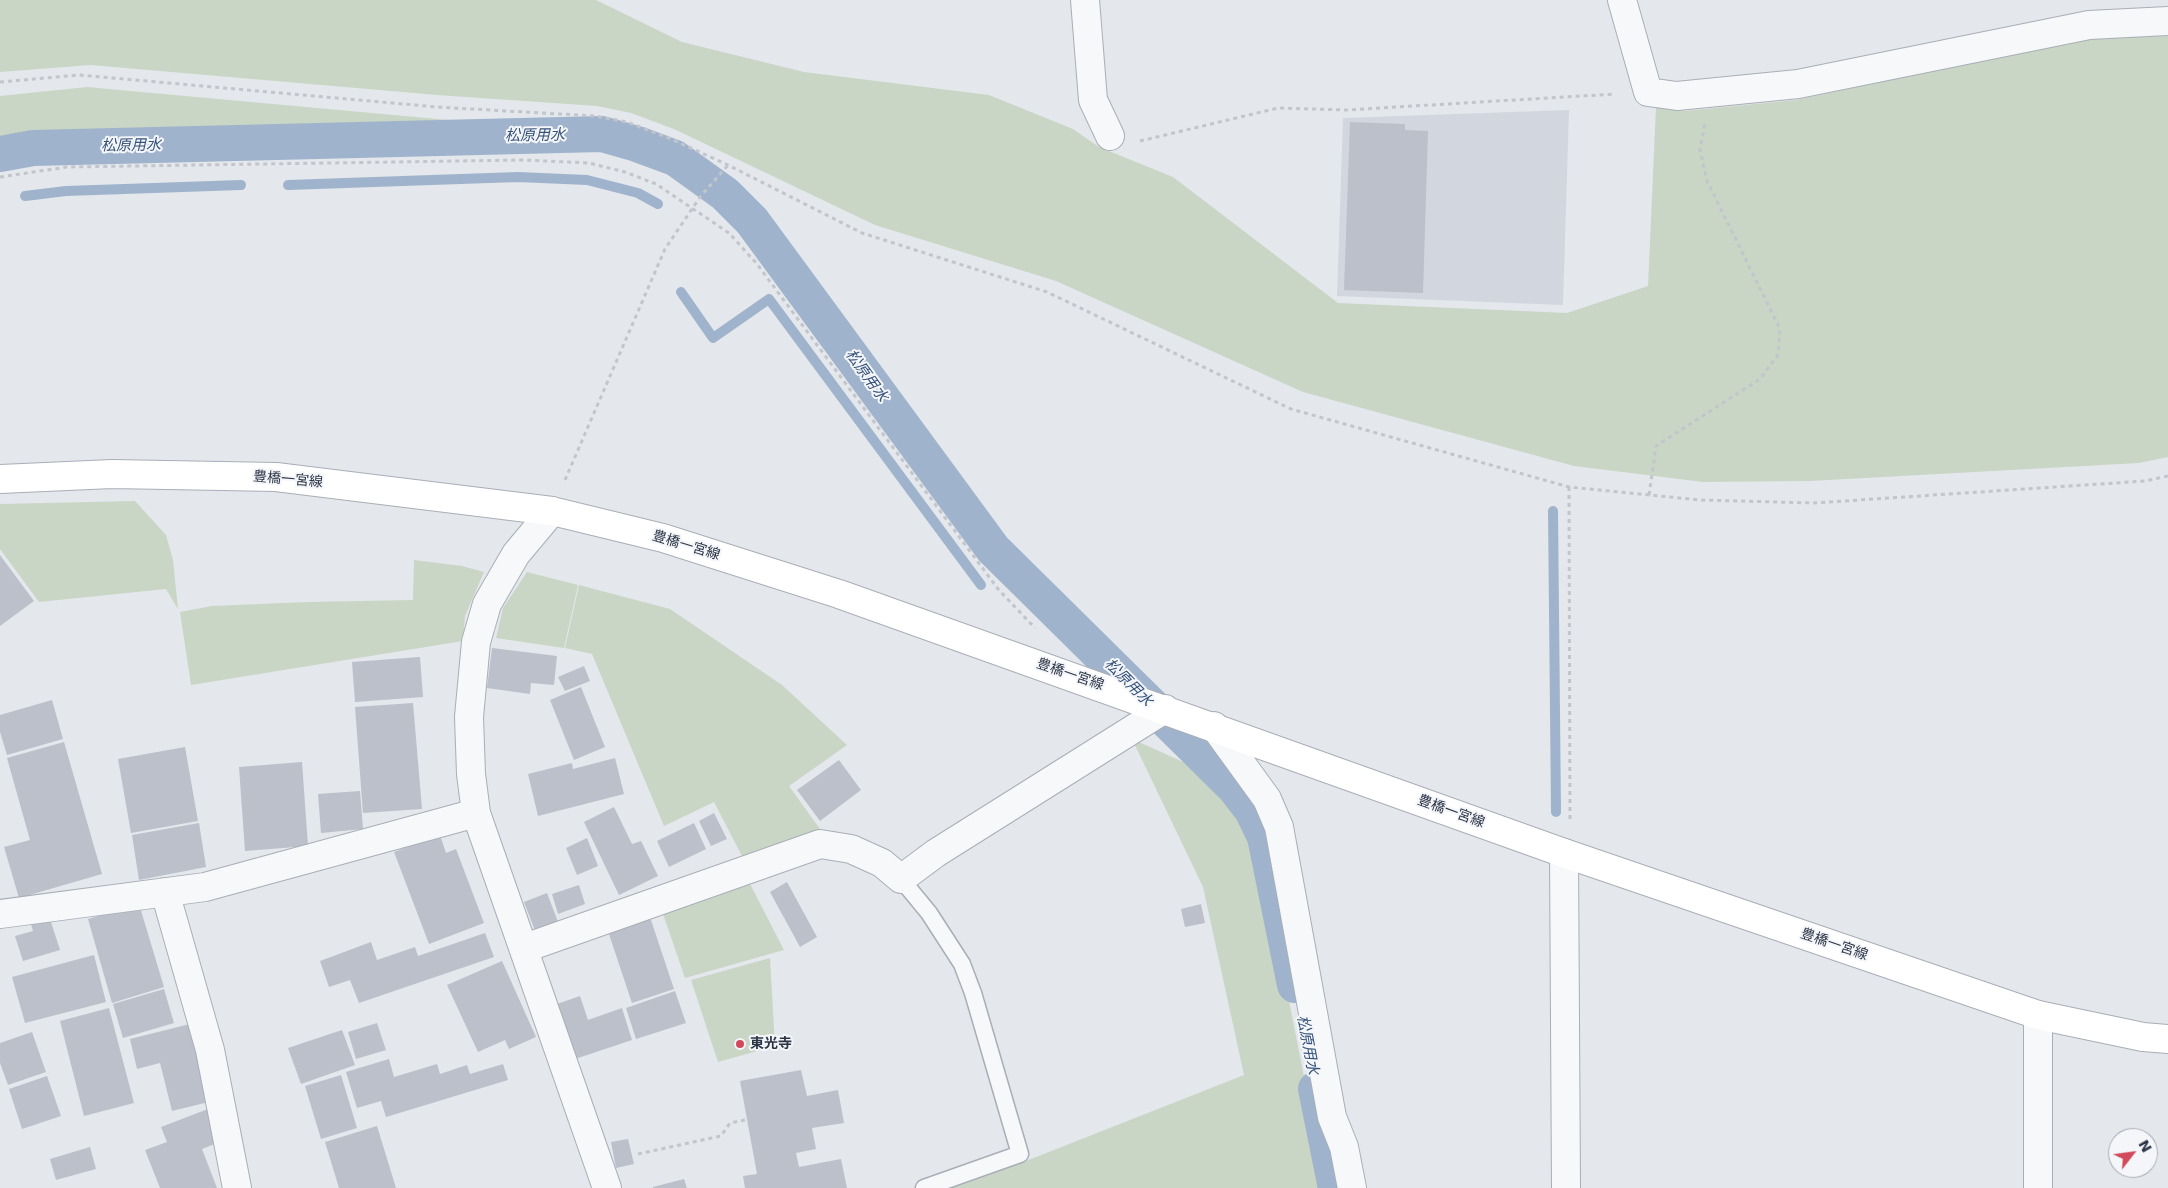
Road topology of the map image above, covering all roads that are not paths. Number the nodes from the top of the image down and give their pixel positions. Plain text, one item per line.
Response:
1 (1085, 0) edge
2 (1622, 0) edge
3 (2168, 21) edge
4 (1110, 136) road end
5 (0, 479) edge
6 (552, 511) junction
7 (1165, 708) junction
8 (1214, 726) junction
9 (476, 813) junction
10 (1564, 853) junction
11 (901, 879) junction
12 (165, 892) junction
13 (0, 914) edge
14 (525, 948) junction
15 (2038, 1015) junction
16 (2168, 1039) edge
17 (237, 1188) edge
18 (607, 1188) edge
19 (924, 1188) edge
20 (1352, 1188) edge
21 (1566, 1188) edge
22 (2038, 1188) edge

1 - 4 street
2 - 3 street
5 - 6 main road, 豊橋一宮線
6 - 7 main road, 豊橋一宮線
6 - 9 street
7 - 8 main road, 豊橋一宮線
7 - 11 street
8 - 10 main road, 豊橋一宮線
8 - 20 street
9 - 12 street
9 - 14 street
10 - 15 main road, 豊橋一宮線
10 - 21 street
11 - 14 street
11 - 19 lane
12 - 13 street
12 - 17 street
14 - 18 street
15 - 16 main road, 豊橋一宮線
15 - 22 street

